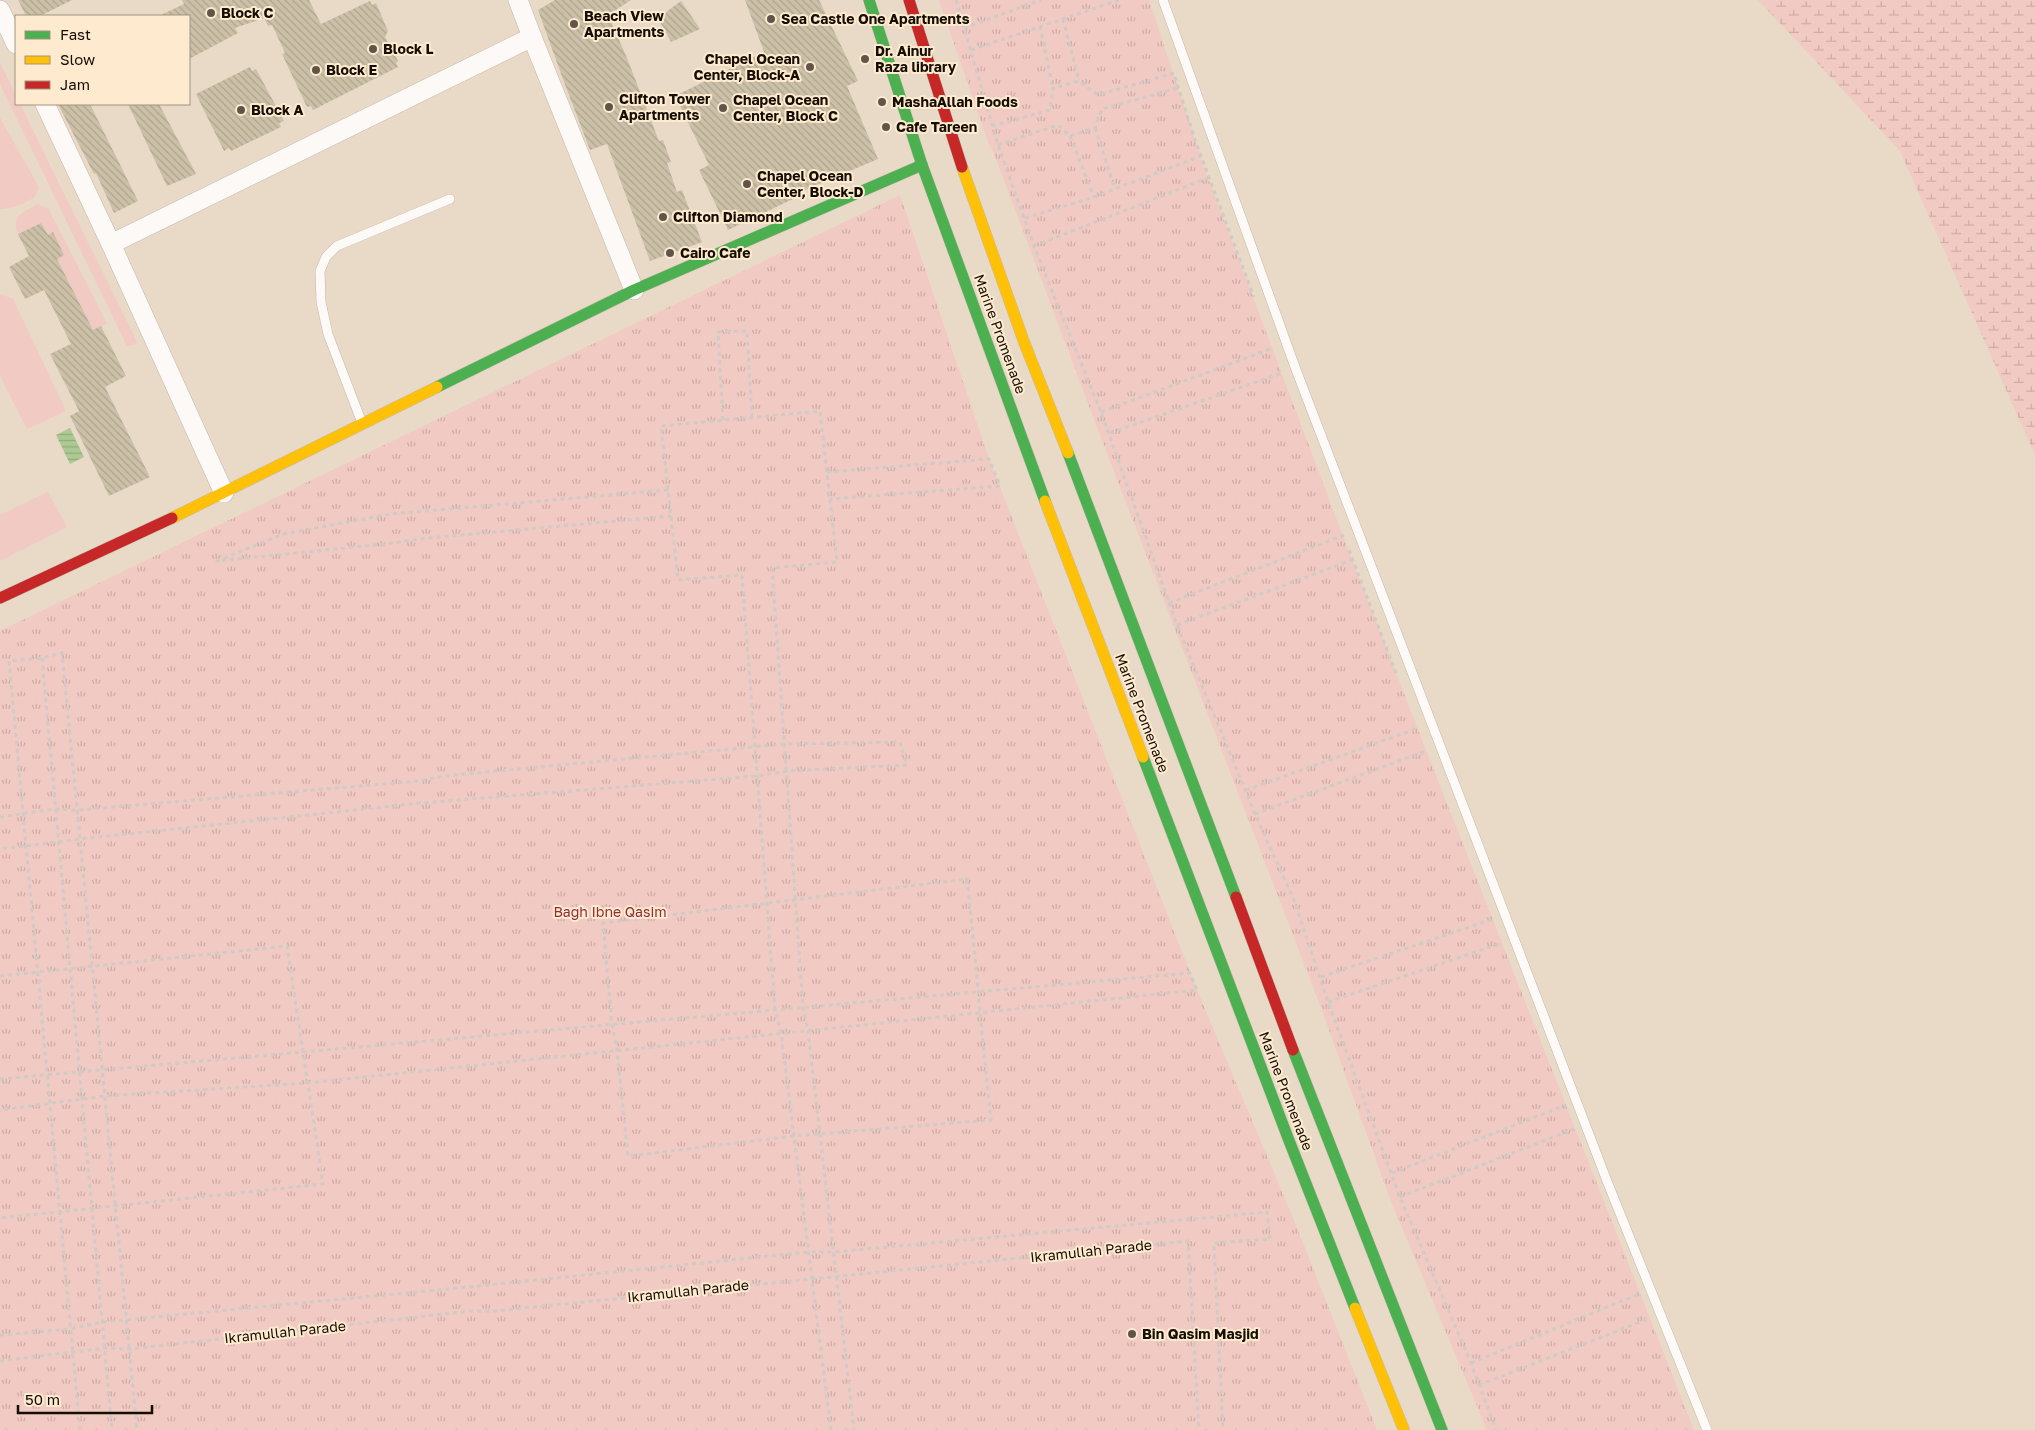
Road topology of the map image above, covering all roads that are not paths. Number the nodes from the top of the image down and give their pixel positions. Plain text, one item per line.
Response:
1 (518, 0) edge
2 (869, 0) edge
3 (909, 0) edge
4 (1163, 0) edge
5 (0, 10) edge
6 (532, 37) junction
7 (15, 42) edge
8 (45, 105) edge
9 (922, 165) junction
10 (450, 199) dead end
11 (111, 244) junction
12 (634, 290) junction
13 (362, 423) junction
14 (224, 493) junction
15 (0, 598) edge
16 (1322, 1127) junction
17 (1288, 1138) junction
18 (1315, 1140) dead end
19 (1301, 1144) dead end
20 (1360, 1218) junction
21 (1324, 1229) junction
22 (1404, 1430) edge
23 (1442, 1430) edge
24 (1707, 1430) edge

1 - 6 street
2 - 9 main road, Marine Promenade
3 - 16 main road, Marine Promenade
4 - 24 lane
5 - 7 street
6 - 11 street
6 - 12 street
8 - 11 street
9 - 12 main road
9 - 17 main road, Marine Promenade
10 - 13 lane
11 - 14 street
12 - 13 main road
13 - 14 main road
14 - 15 main road
16 - 18 main road
16 - 20 main road, Marine Promenade
17 - 19 main road
17 - 21 main road, Marine Promenade
20 - 21 main road
20 - 23 main road, Marine Promenade
21 - 22 main road, Marine Promenade

